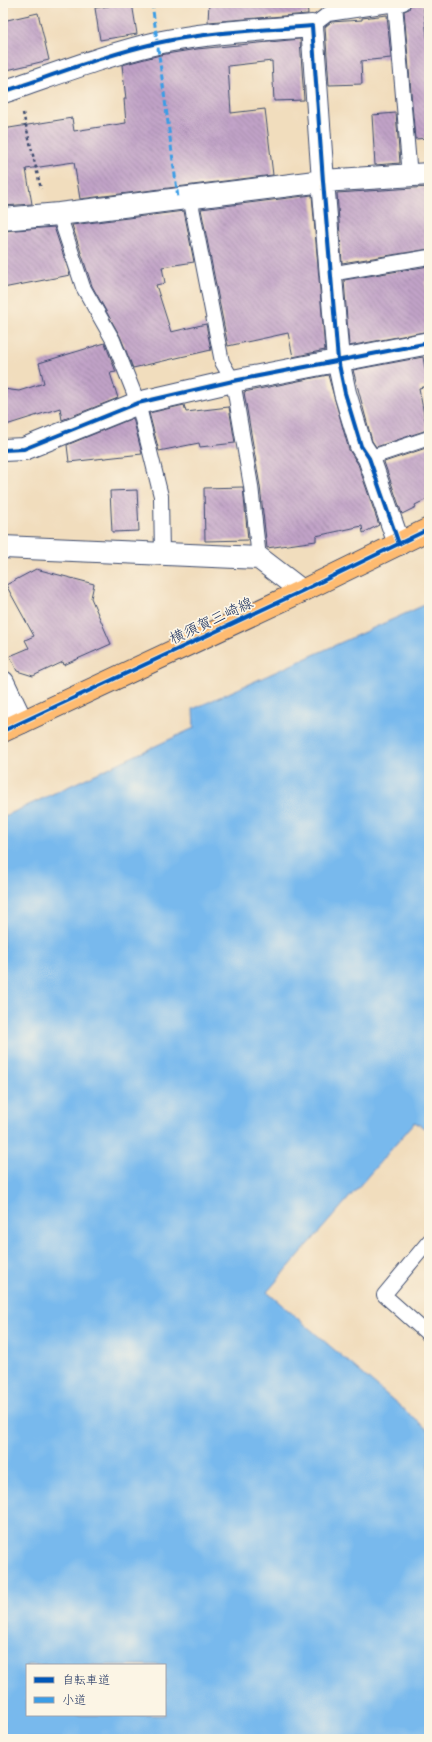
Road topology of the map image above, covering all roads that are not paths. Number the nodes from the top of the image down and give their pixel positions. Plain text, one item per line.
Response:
1 (399, 4) edge
2 (312, 26) junction
3 (10, 90) edge
4 (420, 175) edge
5 (323, 181) junction
6 (190, 197) junction
7 (53, 215) junction
8 (3, 219) edge
9 (429, 257) edge
10 (330, 274) junction
11 (429, 343) edge
12 (338, 360) junction
13 (233, 380) junction
14 (138, 403) junction
15 (429, 438) edge
16 (3, 450) edge
17 (369, 458) junction
18 (429, 529) edge
19 (399, 544) junction
20 (3, 547) edge
21 (162, 554) junction
22 (259, 558) junction
23 (302, 590) junction
24 (3, 682) edge
25 (22, 722) junction
26 (3, 731) edge
27 (429, 1241) edge
28 (429, 1335) edge

1 - 2 lane
1 - 4 lane
2 - 3 street
2 - 5 street
4 - 5 street
5 - 6 street
5 - 10 street
6 - 7 street
6 - 13 lane
7 - 8 street
7 - 14 lane
9 - 10 lane
10 - 12 street
11 - 12 street
12 - 13 street
12 - 17 street
13 - 14 street
13 - 22 lane
14 - 16 street
14 - 21 lane
15 - 17 lane
17 - 19 street
18 - 19 main road, 横須賀三崎線
19 - 23 main road, 横須賀三崎線
20 - 21 street
21 - 22 street
22 - 23 street
23 - 25 main road, 横須賀三崎線
24 - 25 street
25 - 26 main road, 横須賀三崎線
27 - 28 lane

